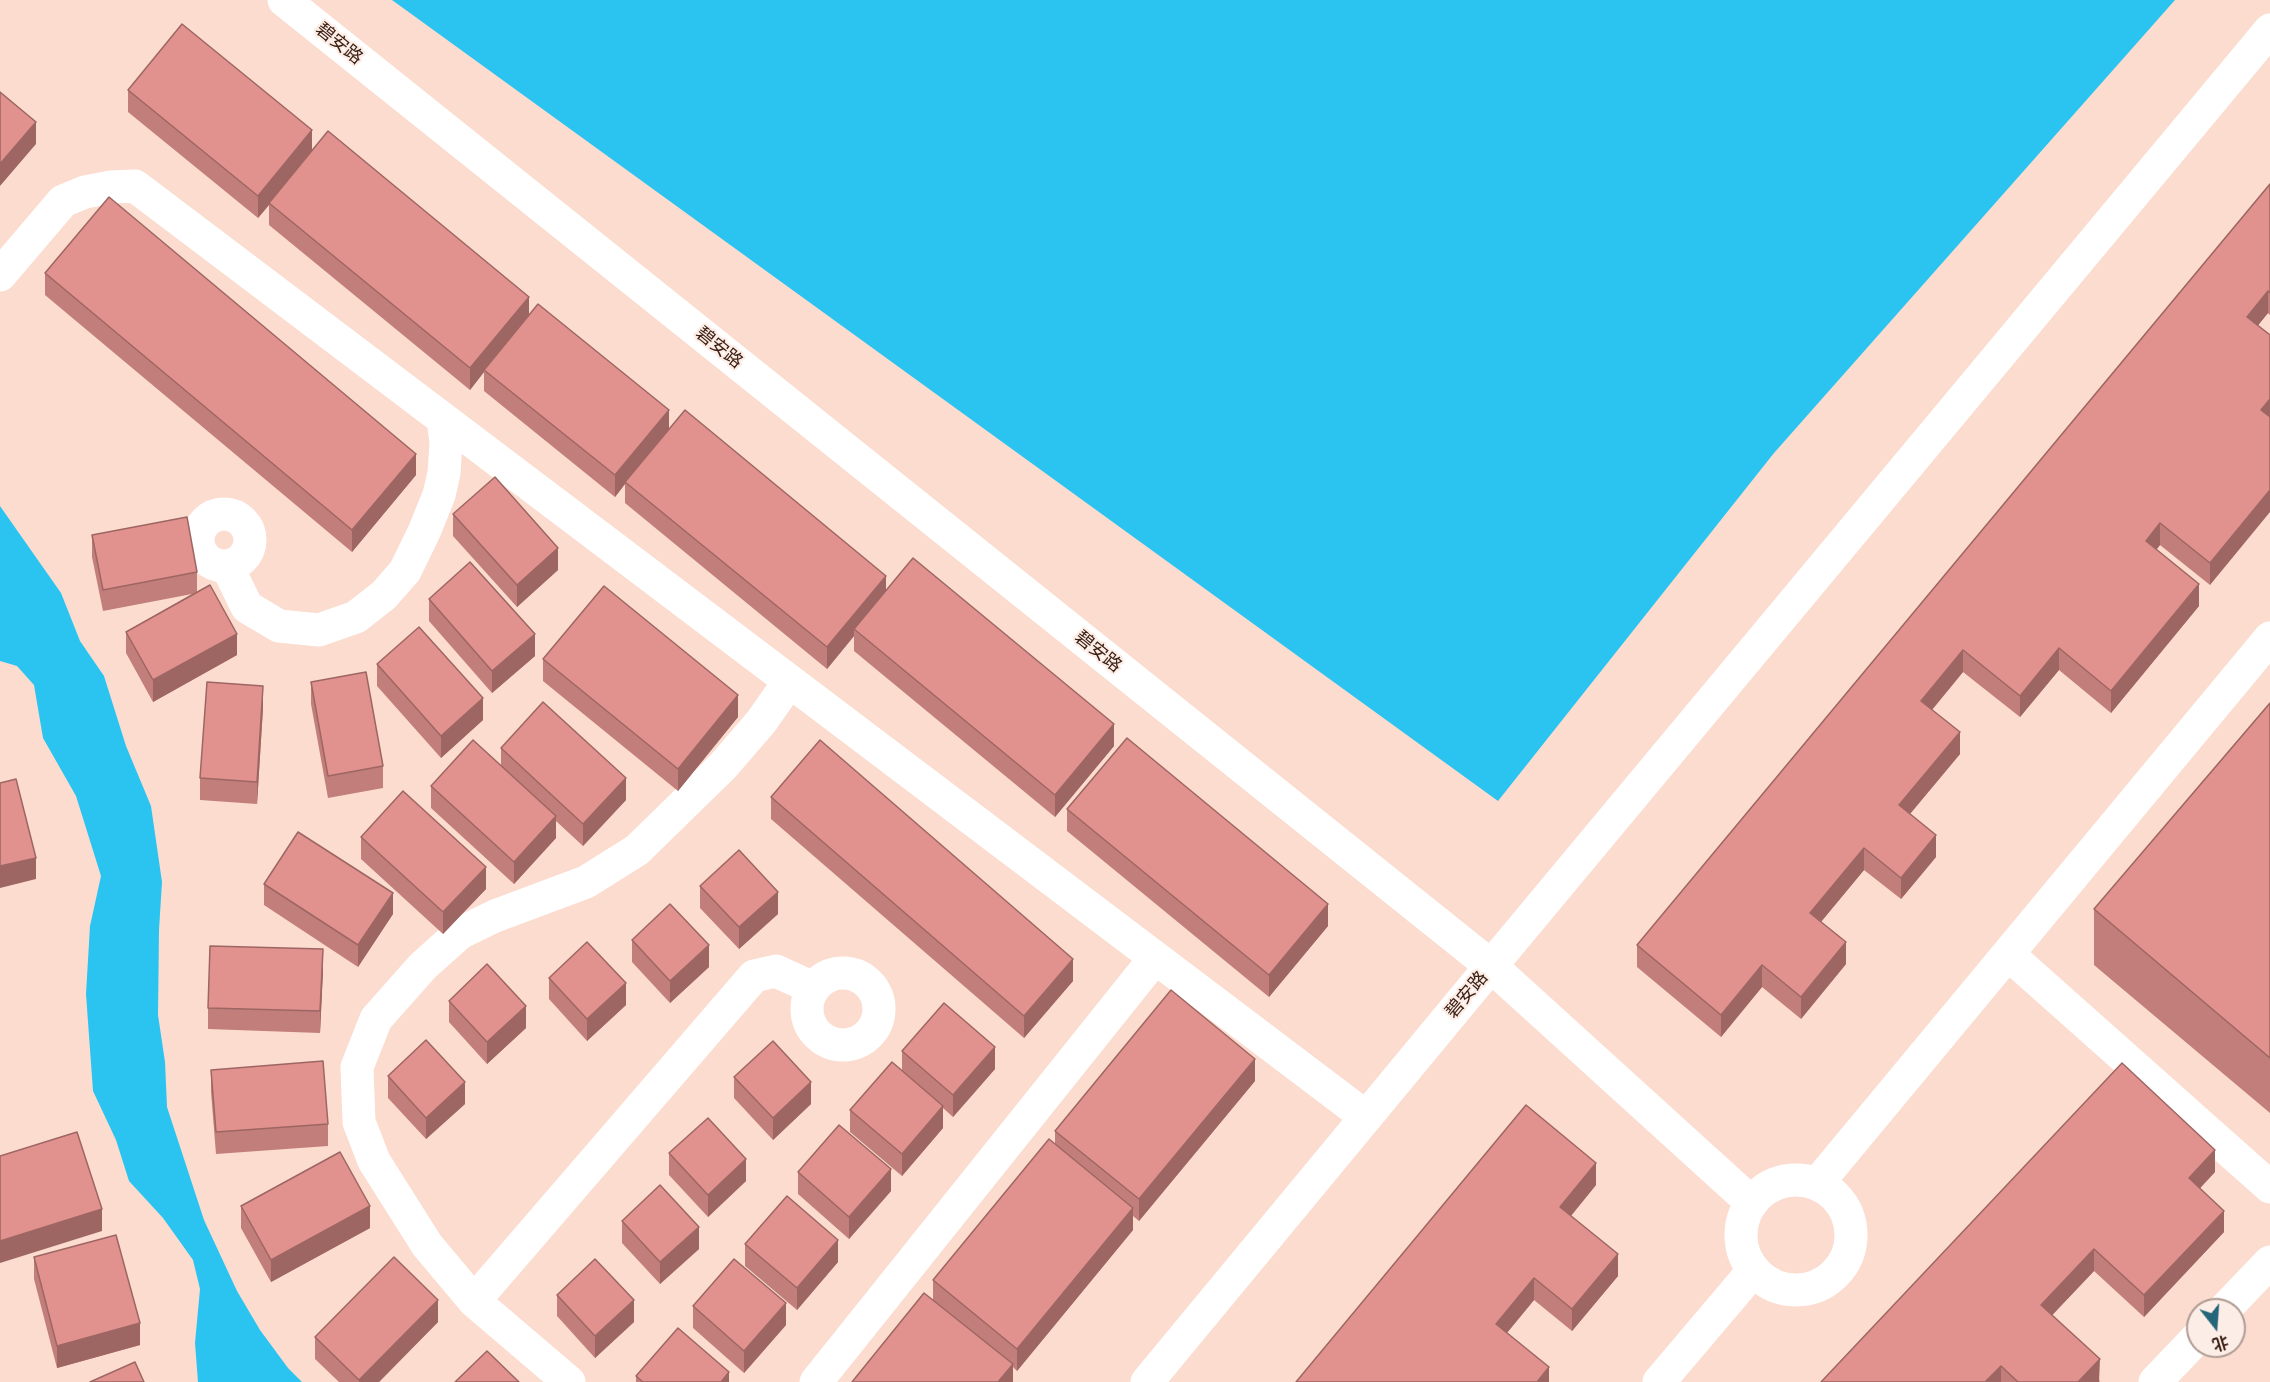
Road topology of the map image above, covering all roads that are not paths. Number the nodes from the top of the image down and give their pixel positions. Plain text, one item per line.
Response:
1 (284, 0) edge
2 (2270, 30) edge
3 (0, 275) edge
4 (443, 420) junction
5 (227, 566) dead end
6 (2270, 638) edge
7 (789, 682) junction
8 (2008, 954) junction
9 (1155, 958) junction
10 (1491, 966) junction
11 (813, 988) dead end
12 (1365, 1118) junction
13 (1817, 1184) junction
14 (2270, 1187) edge
15 (1752, 1203) junction
16 (2270, 1262) edge
17 (1754, 1271) junction
18 (2236, 1298) edge
19 (474, 1301) junction
20 (2186, 1350) edge
21 (569, 1382) edge
22 (816, 1382) edge
23 (1147, 1382) edge
24 (1659, 1382) edge
25 (2156, 1382) edge

1 - 10 street, 碧安路
2 - 10 street
3 - 4 street
4 - 5 street
4 - 7 street
6 - 8 street
7 - 9 street
7 - 19 street
8 - 13 street
8 - 14 street
9 - 12 street
9 - 22 street
10 - 12 street, 碧安路
10 - 15 street
11 - 19 street
12 - 23 street, 碧安路
13 - 15 street
13 - 17 street
15 - 17 street
16 - 18 street
17 - 24 street
19 - 21 street
20 - 25 street

